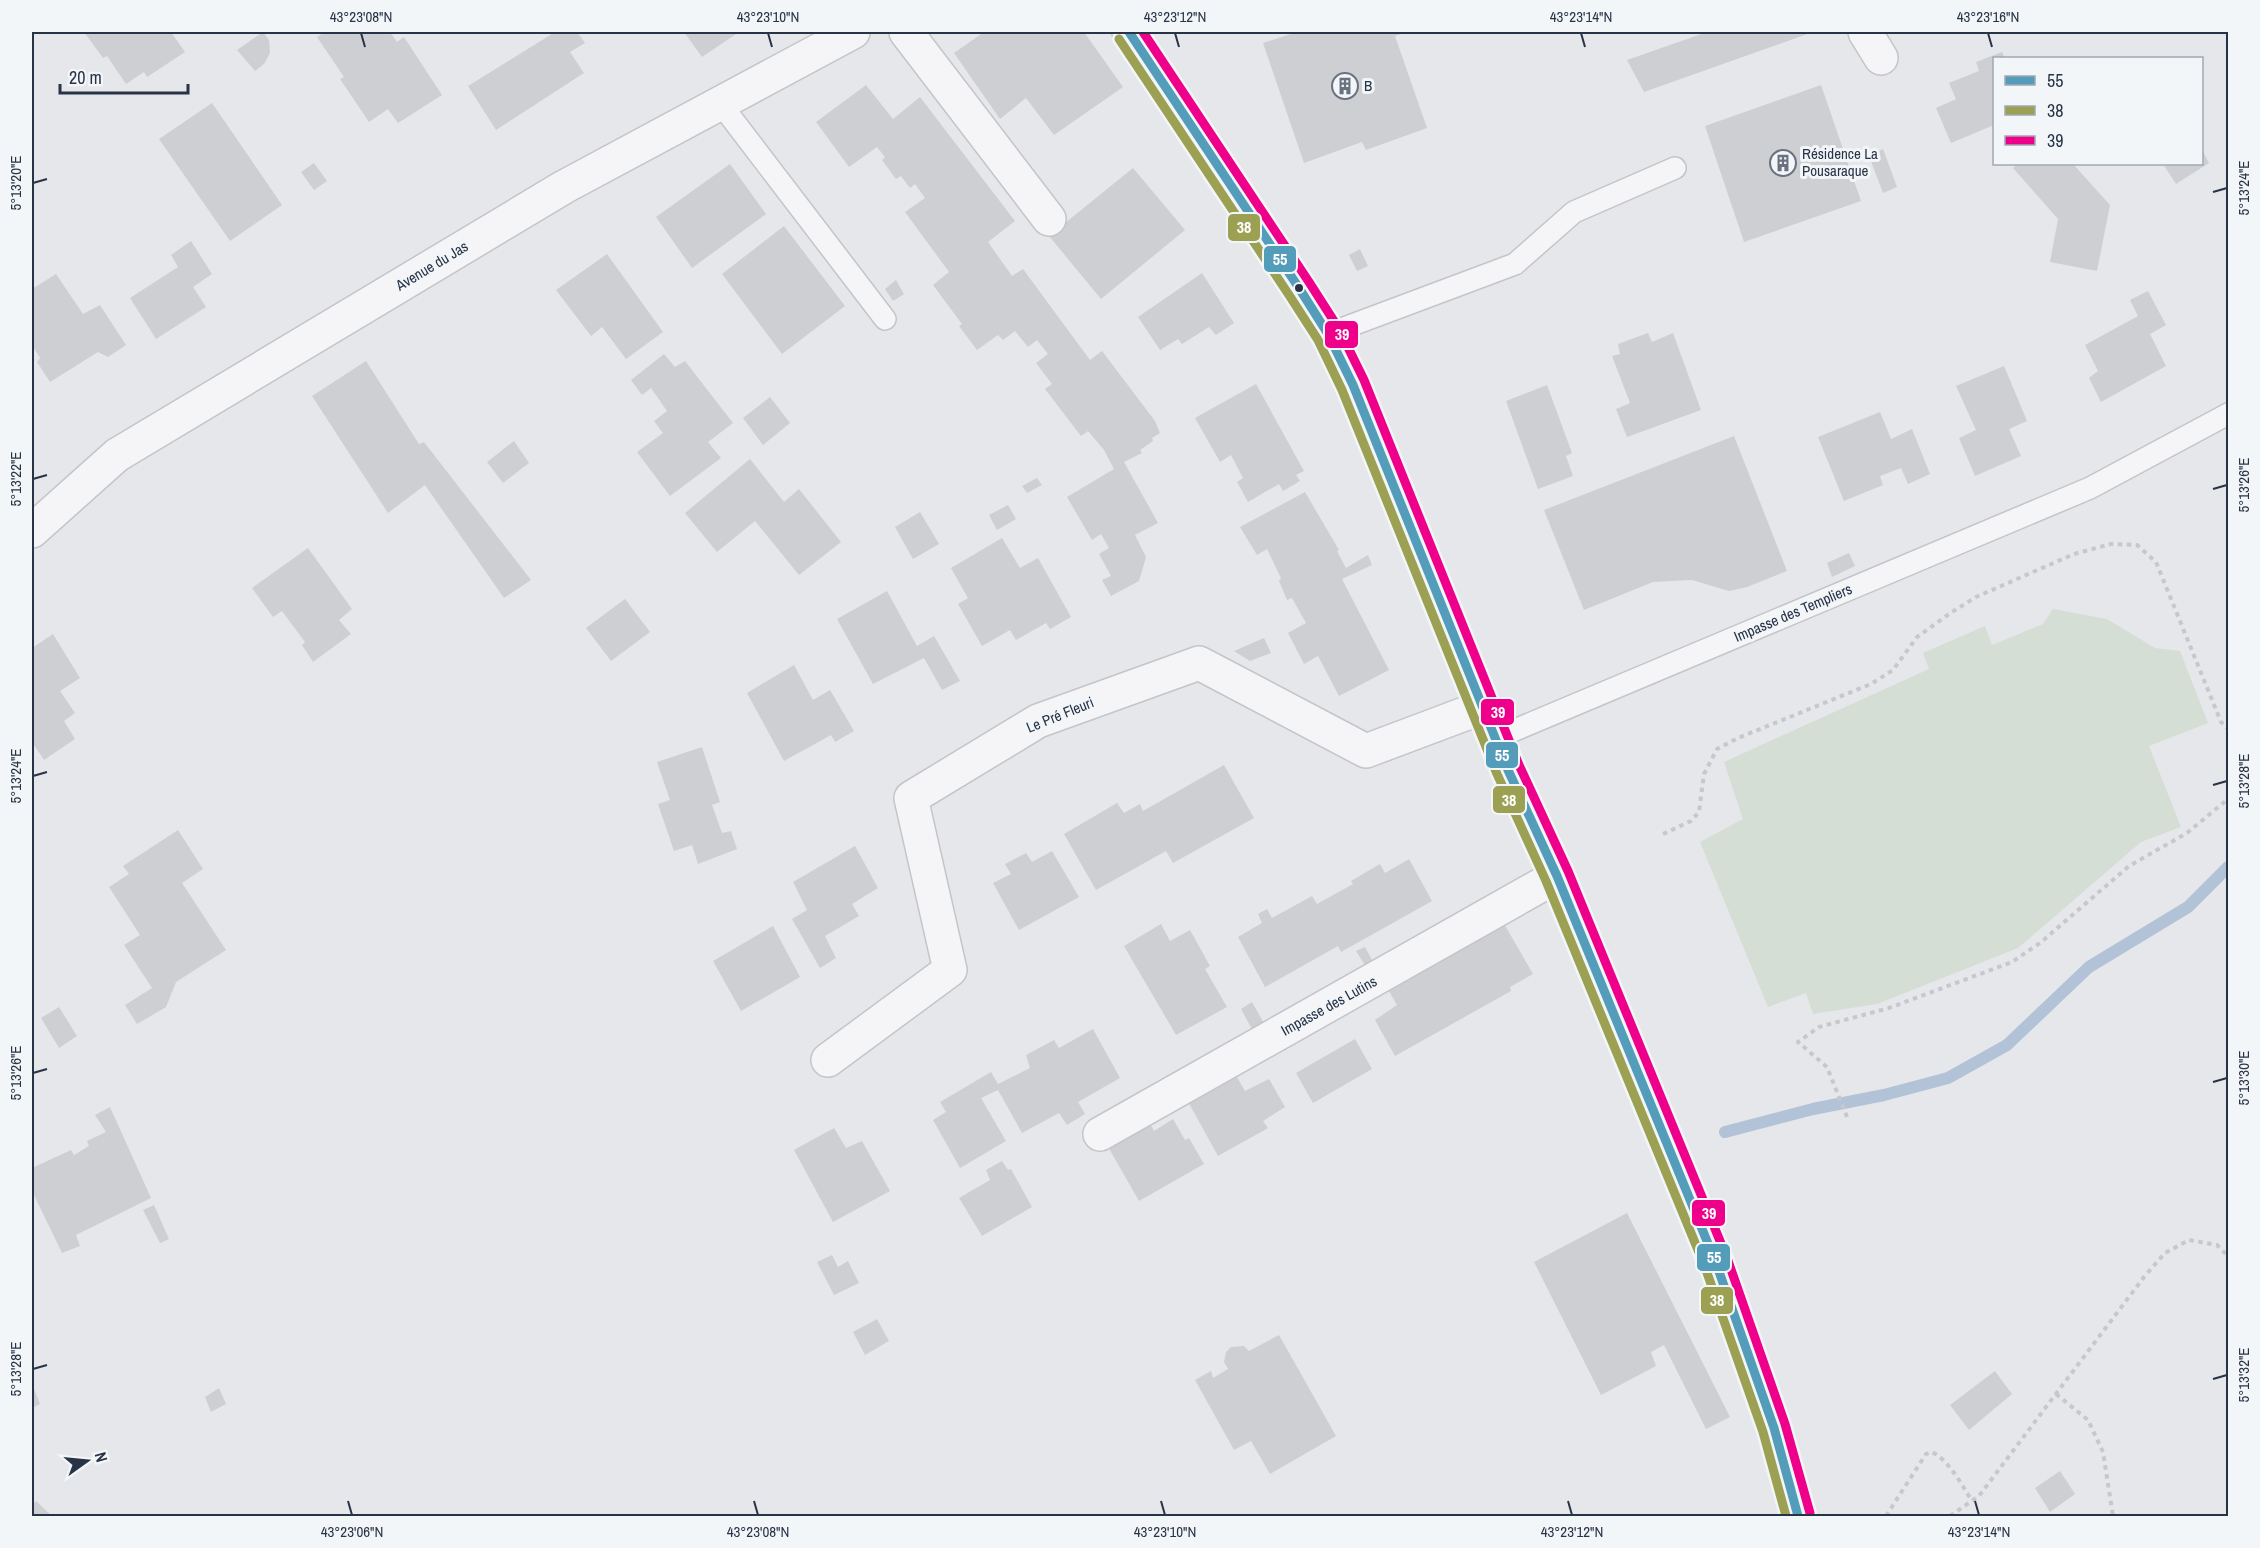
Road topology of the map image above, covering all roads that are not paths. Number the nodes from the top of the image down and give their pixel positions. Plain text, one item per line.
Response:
1 (853, 32) edge
2 (906, 32) edge
3 (1129, 32) edge
4 (720, 103) junction
5 (1675, 168) dead end
6 (1049, 219) dead end
7 (885, 319) dead end
8 (1328, 334) junction
9 (2229, 414) edge
10 (32, 531) edge
11 (1483, 707) junction
12 (1496, 738) junction
13 (1557, 876) junction
14 (828, 1060) dead end
15 (1100, 1134) dead end
16 (1798, 1516) edge

1 - 4 street, Avenue du Jas
2 - 6 street
3 - 8 street
4 - 7 lane
4 - 10 street, Avenue du Jas
5 - 8 lane
8 - 11 street
9 - 12 lane, Impasse des Templiers
11 - 12 street
11 - 14 street, Le Pré Fleuri
12 - 13 street
13 - 15 street, Impasse des Lutins
13 - 16 street

